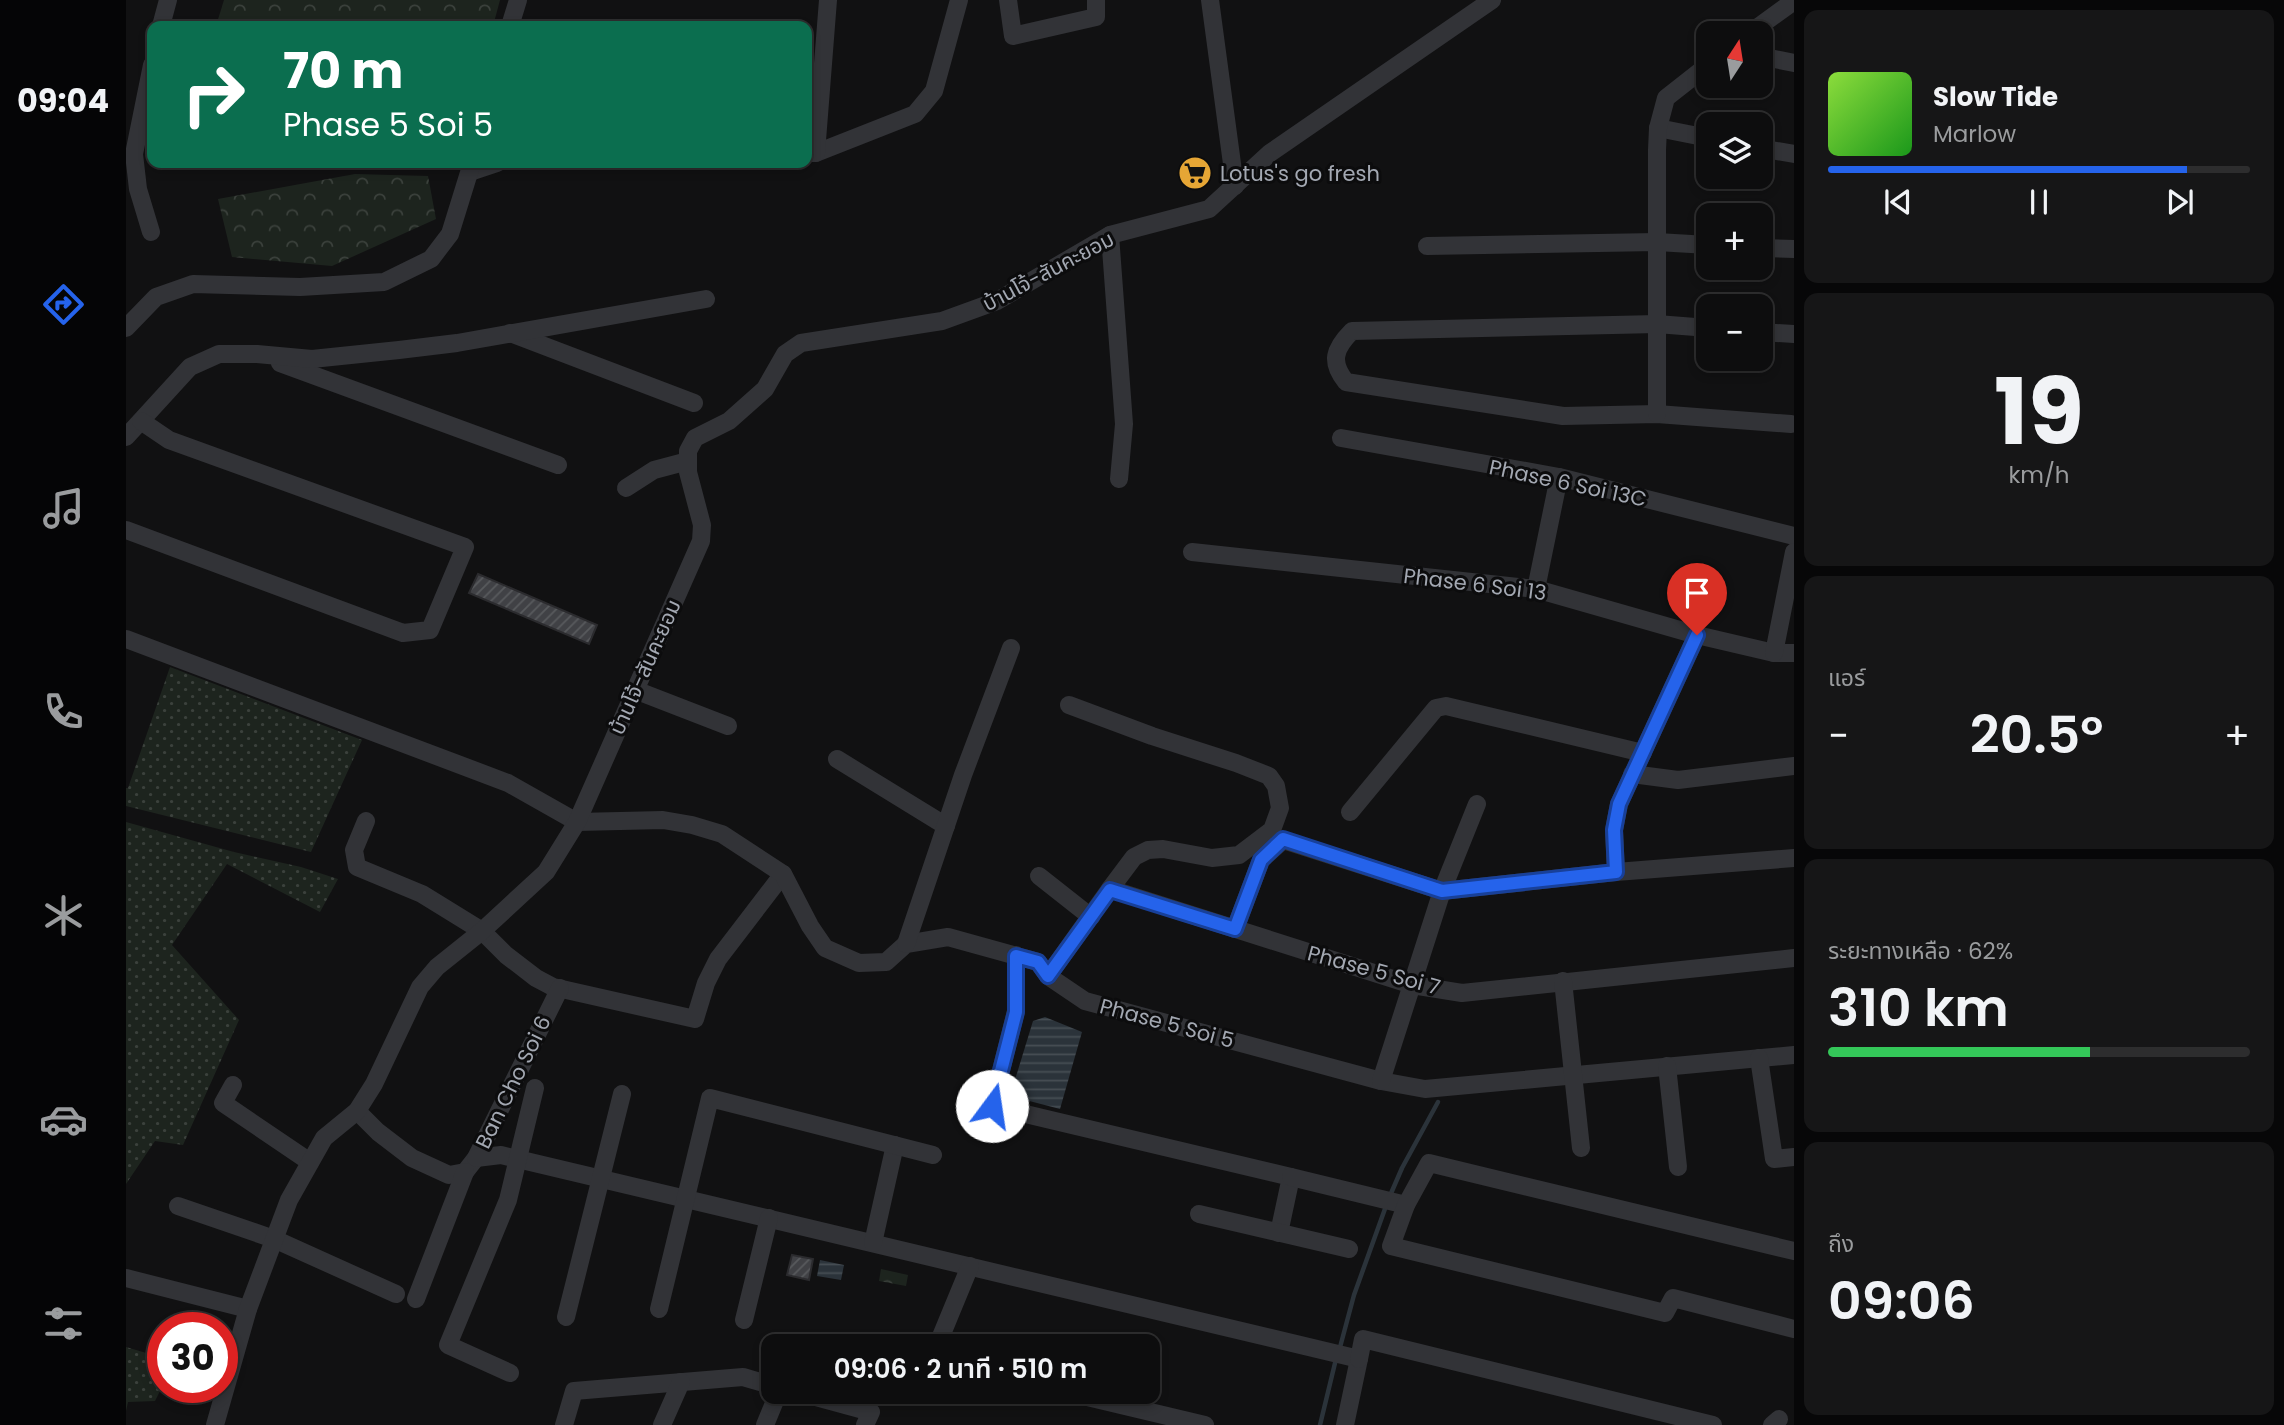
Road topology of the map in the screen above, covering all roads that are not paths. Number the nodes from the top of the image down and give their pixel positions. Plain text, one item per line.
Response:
1 (168, 0) edge
2 (518, 0) edge
3 (828, 0) edge
4 (959, 0) edge
5 (1008, 0) edge
6 (1096, 0) edge
7 (1210, 0) edge
8 (1492, 0) edge
9 (1794, 1) edge
10 (162, 21) edge
11 (512, 21) edge
12 (1766, 21) edge
13 (1773, 59) edge
14 (1794, 64) edge
15 (1696, 74) edge
16 (147, 90) edge
17 (1658, 128) junction
18 (1696, 136) edge
19 (812, 144) edge
20 (1773, 150) edge
21 (812, 153) edge
22 (1794, 154) edge
23 (471, 168) edge
24 (1235, 187) junction
25 (151, 232) dead end
26 (1110, 235) junction
27 (1657, 242) junction
28 (1696, 244) edge
29 (1427, 246) dead end
30 (1773, 248) edge
31 (1794, 249) edge
32 (706, 299) dead end
33 (1657, 324) junction
34 (1696, 327) edge
35 (126, 328) edge
36 (509, 333) junction
37 (1773, 333) edge
38 (1794, 334) edge
39 (257, 354) junction
40 (694, 402) dead end
41 (1657, 414) junction
42 (141, 421) junction
43 (1790, 424) dead end
44 (126, 437) edge
45 (1341, 438) dead end
46 (688, 461) junction
47 (558, 465) dead end
48 (1559, 477) junction
49 (1119, 479) dead end
50 (626, 488) dead end
51 (126, 530) edge
52 (1794, 536) edge
53 (1192, 552) dead end
54 (1794, 552) edge
55 (1536, 589) junction
56 (1697, 635) junction
57 (126, 639) edge
58 (1011, 649) dead end
59 (1774, 653) junction
60 (1794, 653) edge
61 (635, 690) junction
62 (1069, 705) dead end
63 (728, 726) dead end
64 (1643, 753) junction
65 (837, 759) dead end
66 (1794, 766) edge
67 (1632, 774) junction
68 (1477, 804) dead end
69 (1350, 812) dead end
70 (366, 821) dead end
71 (577, 822) junction
72 (946, 826) junction
73 (1794, 858) edge
74 (1616, 872) junction
75 (783, 874) junction
76 (1039, 876) dead end
77 (1110, 890) junction
78 (1442, 891) junction
79 (1091, 917) junction
80 (1235, 929) junction
81 (482, 931) junction
82 (906, 944) junction
83 (1016, 956) junction
84 (1794, 958) edge
85 (1048, 976) junction
86 (1563, 981) junction
87 (1412, 985) junction
88 (560, 988) junction
89 (1794, 1055) edge
90 (1759, 1058) junction
91 (1667, 1066) junction
92 (1573, 1075) junction
93 (1381, 1081) junction
94 (233, 1085) dead end
95 (535, 1088) dead end
96 (622, 1094) dead end
97 (357, 1111) junction
98 (895, 1145) junction
99 (1581, 1148) dead end
100 (933, 1155) dead end
101 (1794, 1157) edge
102 (517, 1159) junction
103 (310, 1162) junction
104 (470, 1165) junction
105 (1678, 1167) dead end
106 (1291, 1177) junction
107 (601, 1179) junction
108 (686, 1199) junction
109 (1406, 1205) junction
110 (178, 1206) dead end
111 (1199, 1214) dead end
112 (769, 1218) junction
113 (1279, 1233) junction
114 (274, 1238) junction
115 (873, 1242) junction
116 (1349, 1249) dead end
117 (1794, 1251) edge
118 (970, 1266) junction
119 (126, 1278) edge
120 (396, 1294) dead end
121 (416, 1299) dead end
122 (248, 1309) junction
123 (659, 1309) dead end
124 (566, 1317) dead end
125 (744, 1320) dead end
126 (1794, 1329) edge
127 (942, 1334) edge
128 (1352, 1357) junction
129 (510, 1373) dead end
130 (681, 1382) junction
131 (761, 1382) edge
132 (774, 1404) edge
133 (842, 1404) edge
134 (1117, 1404) edge
135 (215, 1425) edge
136 (564, 1425) edge
137 (662, 1425) edge
138 (765, 1425) edge
139 (865, 1425) edge
140 (1205, 1425) edge
141 (1346, 1425) edge
142 (1713, 1425) edge

1 - 10 street
2 - 11 street
3 - 19 street
4 - 21 street
5 - 6 street
7 - 24 street
8 - 24 street, บ้านโจ้-สันคะยอม
9 - 12 street
13 - 14 street
15 - 17 street
16 - 25 street
17 - 18 street
17 - 27 street
20 - 22 street
23 - 35 street
24 - 26 street, บ้านโจ้-สันคะยอม
26 - 46 street, บ้านโจ้-สันคะยอม
26 - 49 street
27 - 28 street
27 - 29 street
27 - 33 street
30 - 31 street
32 - 36 street
33 - 34 street
33 - 41 street
33 - 41 street
36 - 39 street
36 - 40 street
37 - 38 street
39 - 42 street
39 - 47 street
41 - 43 street
42 - 44 street
42 - 51 street
45 - 48 street, Phase 6 Soi 13C
46 - 50 street
46 - 61 street, บ้านโจ้-สันคะยอม
48 - 52 street, Phase 6 Soi 13C
48 - 55 street
53 - 55 street, Phase 6 Soi 13
54 - 59 street
55 - 56 street, Phase 6 Soi 13
56 - 59 street, Phase 6 Soi 13
56 - 64 street
57 - 71 street
58 - 72 street
59 - 60 street, Phase 6 Soi 13
61 - 63 street
61 - 71 street, บ้านโจ้-สันคะยอม
62 - 77 street
64 - 67 street
64 - 69 street
65 - 72 street
66 - 67 street
67 - 74 street
68 - 78 street
70 - 81 street
71 - 75 street, Phase 5 Soi 5
71 - 81 street, บ้านโจ้-สันคะยอม
72 - 82 street
73 - 74 street
74 - 78 street
75 - 82 street, Phase 5 Soi 5
75 - 88 street
76 - 79 street
77 - 79 street
77 - 80 street, Phase 5 Soi 7
78 - 80 street
78 - 87 street
79 - 85 street
80 - 87 street, Phase 5 Soi 7
81 - 88 street
81 - 97 street, บ้านโจ้-สันคะยอม
82 - 83 street, Phase 5 Soi 5
83 - 85 street, Phase 5 Soi 5
83 - 106 street
84 - 86 street, Phase 5 Soi 7
85 - 93 street, Phase 5 Soi 5
86 - 87 street, Phase 5 Soi 7
86 - 92 street
87 - 93 street
88 - 104 street, Ban Cho Soi 6
89 - 90 street, Phase 5 Soi 5
90 - 91 street, Phase 5 Soi 5
90 - 101 street
91 - 92 street, Phase 5 Soi 5
91 - 105 street
92 - 93 street, Phase 5 Soi 5
92 - 99 street
94 - 103 street
95 - 102 street
96 - 107 street
97 - 103 street, บ้านโจ้-สันคะยอม
97 - 104 street, Ban Cho Soi 6
98 - 100 street
98 - 108 street
98 - 115 street
102 - 104 street
102 - 107 street
102 - 129 street
103 - 114 street, บ้านโจ้-สันคะยอม
104 - 121 street
106 - 109 street
106 - 113 street
107 - 108 street
107 - 124 street
108 - 112 street
108 - 123 street
109 - 117 street
109 - 126 street
110 - 114 street
111 - 113 street
112 - 115 street
112 - 125 street
113 - 116 street
114 - 120 street
114 - 122 street, บ้านโจ้-สันคะยอม
115 - 118 street
118 - 127 street
118 - 128 street
119 - 122 street
122 - 135 street, บ้านโจ้-สันคะยอม
128 - 141 street
128 - 142 street
130 - 131 street
130 - 136 street
130 - 137 street
132 - 138 street
133 - 139 street
134 - 140 street

